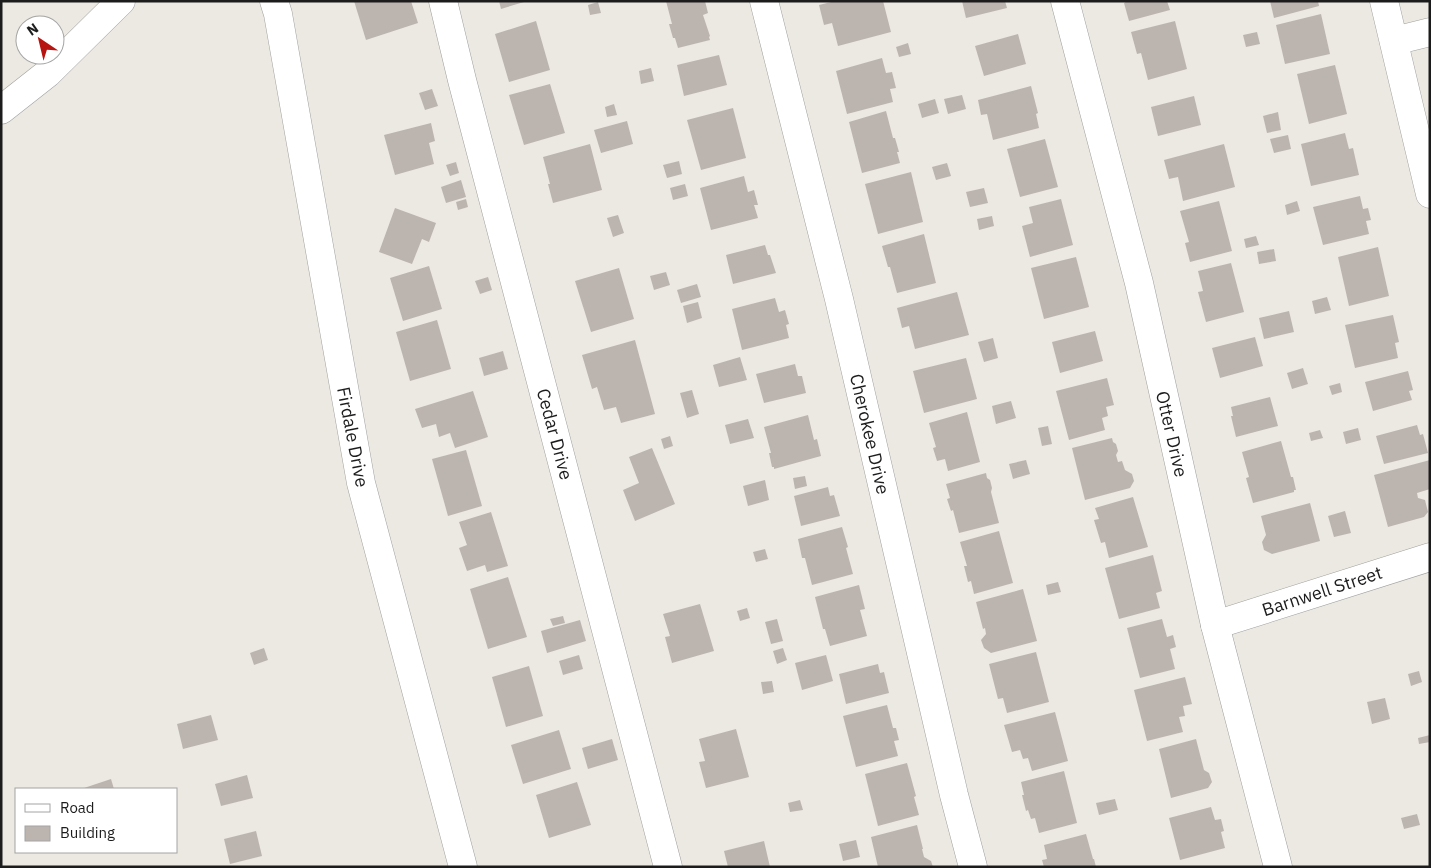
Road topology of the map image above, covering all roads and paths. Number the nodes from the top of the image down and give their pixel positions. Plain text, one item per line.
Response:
1 (121, 1) edge
2 (274, 1) edge
3 (443, 1) edge
4 (764, 1) edge
5 (1065, 1) edge
6 (1384, 1) edge
7 (1430, 32) edge
8 (1394, 41) junction
9 (1, 110) edge
10 (1430, 194) edge
11 (1430, 557) edge
12 (1215, 626) junction
13 (463, 867) edge
14 (668, 867) edge
15 (973, 867) edge
16 (1278, 867) edge

1 - 9 street
2 - 13 street, Firdale Drive
3 - 14 street, Cedar Drive
4 - 15 street, Cherokee Drive
5 - 12 street, Otter Drive
6 - 8 street
7 - 8 street
8 - 10 street
11 - 12 street, Barnwell Street
12 - 16 street, Otter Drive

